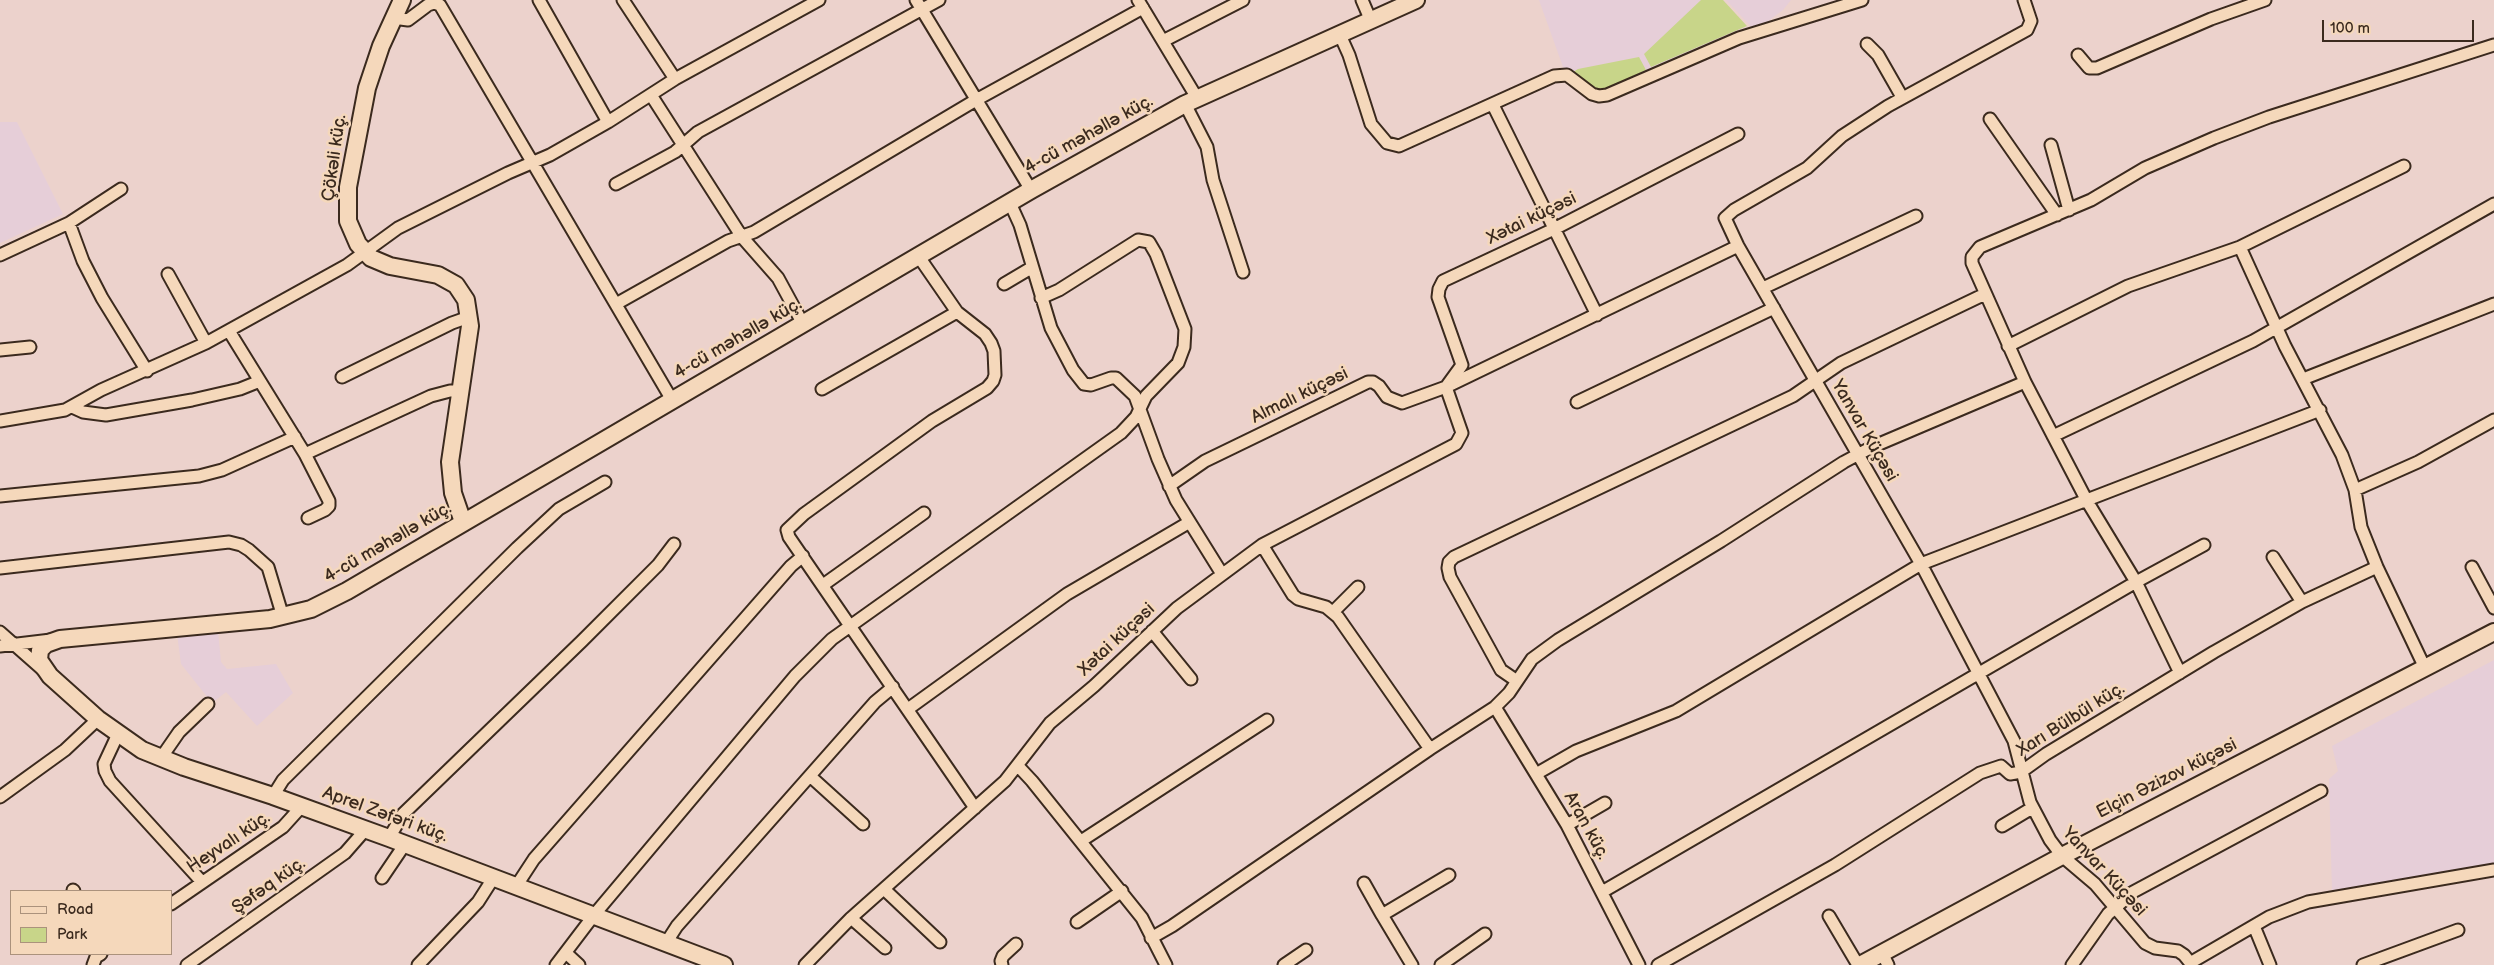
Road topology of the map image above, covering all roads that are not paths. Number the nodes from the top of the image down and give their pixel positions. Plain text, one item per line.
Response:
1 (402, 0) edge
2 (539, 0) edge
3 (623, 0) edge
4 (819, 0) edge
5 (939, 0) edge
6 (1243, 0) edge
7 (1362, 0) edge
8 (1416, 0) edge
9 (1862, 0) edge
10 (2024, 0) edge
11 (2265, 0) edge
12 (1141, 4) edge
13 (919, 5) edge
14 (393, 18) junction
15 (1371, 21) junction
16 (1340, 35) junction
17 (1163, 42) junction
18 (1867, 44) dead end
19 (2494, 45) edge
20 (2078, 54) dead end
21 (675, 79) junction
22 (651, 95) junction
23 (1902, 97) junction
24 (976, 100) junction
25 (1191, 101) junction
26 (1493, 105) junction
27 (1990, 119) dead end
28 (608, 122) junction
29 (1738, 134) dead end
30 (2051, 145) dead end
31 (682, 146) junction
32 (532, 163) junction
33 (2404, 166) dead end
34 (616, 184) dead end
35 (122, 190) dead end
36 (1031, 190) junction
37 (1010, 203) junction
38 (2494, 204) edge
39 (2069, 210) junction
40 (2057, 215) junction
41 (1916, 216) dead end
42 (69, 223) junction
43 (1554, 229) junction
44 (742, 236) junction
45 (1738, 246) junction
46 (2240, 247) junction
47 (364, 252) junction
48 (0, 255) edge
49 (919, 257) junction
50 (1031, 268) junction
51 (1243, 272) dead end
52 (168, 274) dead end
53 (1004, 284) dead end
54 (1763, 288) junction
55 (1985, 294) junction
56 (1042, 298) junction
57 (616, 304) junction
58 (2494, 304) edge
59 (1774, 308) junction
60 (957, 312) junction
61 (1596, 315) junction
62 (469, 317) junction
63 (803, 324) junction
64 (2277, 328) junction
65 (230, 331) junction
66 (206, 343) junction
67 (2008, 346) junction
68 (30, 347) dead end
69 (0, 350) edge
70 (147, 370) junction
71 (342, 376) dead end
72 (2304, 379) junction
73 (260, 381) junction
74 (1816, 381) junction
75 (2025, 382) junction
76 (1446, 387) junction
77 (822, 389) dead end
78 (461, 391) junction
79 (672, 400) junction
80 (1577, 402) dead end
81 (72, 407) junction
82 (1140, 408) junction
83 (2320, 410) junction
84 (2494, 420) edge
85 (0, 421) edge
86 (2053, 436) junction
87 (295, 437) junction
88 (305, 454) junction
89 (1857, 455) junction
90 (605, 482) dead end
91 (1170, 486) junction
92 (2354, 490) junction
93 (0, 496) edge
94 (2087, 501) junction
95 (924, 514) dead end
96 (308, 518) dead end
97 (463, 522) junction
98 (1188, 523) junction
99 (674, 544) dead end
100 (1262, 545) junction
101 (2204, 546) dead end
102 (803, 556) junction
103 (2273, 557) dead end
104 (1921, 564) junction
105 (2377, 567) junction
106 (2472, 567) dead end
107 (0, 568) edge
108 (1222, 574) junction
109 (2136, 582) junction
110 (823, 584) junction
111 (1358, 587) dead end
112 (2302, 602) junction
113 (2494, 608) edge
114 (1333, 612) junction
115 (283, 617) junction
116 (851, 625) junction
117 (1152, 630) junction
118 (0, 632) edge
119 (2494, 632) edge
120 (60, 639) junction
121 (13, 645) junction
122 (0, 646) edge
123 (2425, 668) junction
124 (2180, 673) junction
125 (1979, 674) junction
126 (50, 676) junction
127 (1191, 679) dead end
128 (1517, 681) junction
129 (894, 687) junction
130 (208, 704) dead end
131 (1495, 707) junction
132 (908, 709) junction
133 (98, 719) junction
134 (1267, 720) dead end
135 (118, 734) junction
136 (1430, 749) junction
137 (160, 758) junction
138 (1018, 766) junction
139 (2021, 772) junction
140 (1536, 774) junction
141 (810, 776) junction
142 (2321, 791) dead end
143 (273, 796) junction
144 (0, 797) edge
145 (1605, 803) dead end
146 (302, 806) junction
147 (975, 808) junction
148 (2032, 808) junction
149 (863, 824) dead end
150 (1567, 825) junction
151 (2002, 826) dead end
152 (366, 830) junction
153 (397, 841) junction
154 (1081, 841) junction
155 (2062, 856) junction
156 (2494, 870) edge
157 (1449, 875) dead end
158 (494, 877) junction
159 (382, 878) dead end
160 (202, 882) junction
161 (1364, 883) dead end
162 (517, 886) junction
163 (885, 890) junction
164 (1122, 891) junction
165 (1602, 892) junction
166 (172, 903) edge
167 (2115, 906) junction
168 (1382, 915) junction
169 (594, 916) junction
170 (1829, 916) dead end
171 (851, 918) junction
172 (1077, 922) dead end
173 (2254, 926) junction
174 (2458, 930) dead end
175 (1484, 934) dead end
176 (1151, 938) junction
177 (940, 942) dead end
178 (666, 943) junction
179 (1016, 944) dead end
180 (885, 948) dead end
181 (1306, 950) dead end
182 (566, 954) junction
183 (1885, 959) edge
184 (718, 964) edge
185 (2191, 964) edge
186 (188, 965) edge
187 (418, 965) edge
188 (556, 965) edge
189 (579, 965) edge
190 (805, 965) edge
191 (1002, 965) edge
192 (1166, 965) edge
193 (1284, 965) edge
194 (1412, 965) edge
195 (1441, 965) edge
196 (1639, 965) edge
197 (1658, 965) edge
198 (1859, 965) edge
199 (2072, 965) edge
200 (2270, 965) edge
201 (2363, 965) edge

1 - 14 street, Çökəli küç.
2 - 28 street
3 - 21 street
4 - 21 street
5 - 13 street
6 - 17 street
7 - 15 street
8 - 15 street, 4-cü məhəllə küç.
9 - 26 street
10 - 23 street, Yanvar Küçəsi
11 - 20 street
12 - 17 street
12 - 24 street
13 - 24 street
13 - 31 street
14 - 32 street
14 - 47 street, Çökəli küç.
15 - 16 street, 4-cü məhəllə küç.
16 - 25 street, 4-cü məhəllə küç.
16 - 26 street
17 - 25 street
18 - 23 street
19 - 39 street
21 - 22 street
22 - 28 street
22 - 31 street
23 - 45 street, Yanvar Küçəsi
24 - 36 street
24 - 44 street
25 - 36 street, 4-cü məhəllə küç.
25 - 51 street
26 - 43 street
27 - 40 street
28 - 32 street
29 - 43 street, Xətai küçəsi
30 - 39 street
31 - 34 street
31 - 44 street
32 - 47 street
32 - 57 street
33 - 46 street
35 - 42 street
36 - 37 street, 4-cü məhəllə küç.
37 - 49 street, 4-cü məhəllə küç.
37 - 50 street
38 - 64 street
39 - 40 street
40 - 55 street
41 - 54 street
42 - 48 street
42 - 70 street
43 - 61 street
43 - 76 street, Xətai küçəsi
44 - 57 street
44 - 63 street
45 - 54 street, Yanvar Küçəsi
45 - 61 street
46 - 64 street
46 - 67 street
47 - 62 street
47 - 65 street
49 - 60 street
49 - 63 street, 4-cü məhəllə küç.
50 - 53 street
50 - 56 street
52 - 66 street
54 - 59 street, Yanvar Küçəsi
55 - 67 street
55 - 74 street
56 - 82 street
56 - 82 street
57 - 79 street
58 - 72 street
59 - 74 street, Yanvar Küçəsi
59 - 80 street
60 - 77 street
60 - 102 street
61 - 76 street
62 - 71 street
62 - 78 street
63 - 79 street, 4-cü məhəllə küç.
64 - 72 street
64 - 86 street
65 - 66 street
65 - 73 street
66 - 70 street
67 - 75 street
68 - 69 street
70 - 81 street
72 - 83 street
73 - 81 street
73 - 87 street
74 - 89 street, Yanvar Küçəsi
74 - 128 street
75 - 86 street
75 - 89 street
76 - 91 street, Almalı küçəsi
76 - 100 street, Xətai küçəsi
78 - 88 street
78 - 97 street
79 - 97 street, 4-cü məhəllə küç.
81 - 85 street
82 - 91 street
82 - 116 street
83 - 92 street
83 - 94 street
84 - 92 street
86 - 94 street
87 - 88 street
87 - 93 street
88 - 96 street
89 - 104 street, Yanvar Küçəsi
89 - 128 street
90 - 143 street
91 - 98 street
92 - 105 street
94 - 104 street
94 - 109 street
95 - 110 street
97 - 115 street, 4-cü məhəllə küç.
98 - 108 street
98 - 132 street
99 - 153 street
100 - 108 street, Xətai küçəsi
100 - 114 street
101 - 109 street
102 - 110 street
102 - 162 street
103 - 112 street
104 - 125 street, Yanvar Küçəsi
104 - 140 street
105 - 112 street, Xarı Bülbül küç.
105 - 123 street
106 - 113 street
107 - 115 street
108 - 117 street, Xətai küçəsi
109 - 124 street
109 - 125 street
110 - 116 street
111 - 114 street
112 - 124 street, Xarı Bülbül küç.
114 - 136 street
115 - 120 street, 4-cü məhəllə küç.
116 - 129 street
116 - 169 street
117 - 127 street
117 - 138 street, Xətai küçəsi
118 - 121 street
119 - 123 street, Elçin Əzizov küçəsi
120 - 121 street
120 - 126 street, Aprel Zəfəri küç.
121 - 122 street
121 - 126 street
123 - 155 street, Elçin Əzizov küçəsi
124 - 139 street, Xarı Bülbül küç.
125 - 139 street, Yanvar Küçəsi
125 - 165 street
126 - 133 street, Aprel Zəfəri küç.
128 - 131 street
129 - 132 street
129 - 141 street
130 - 137 street
131 - 136 street
131 - 140 street, Aran küç.
132 - 147 street
133 - 135 street, Aprel Zəfəri küç.
133 - 144 street
134 - 154 street
135 - 137 street, Aprel Zəfəri küç.
135 - 160 street
136 - 176 street
137 - 143 street, Aprel Zəfəri küç.
138 - 147 street, Xətai küçəsi
138 - 154 street
139 - 148 street, Yanvar Küçəsi
139 - 197 street, Xarı Bülbül küç.
140 - 150 street, Aran küç.
141 - 149 street
141 - 178 street
142 - 167 street
143 - 146 street, Aprel Zəfəri küç.
145 - 150 street
146 - 152 street, Aprel Zəfəri küç.
146 - 160 street, Heyvalı küç.
147 - 163 street, Xətai küçəsi
148 - 151 street
148 - 155 street, Yanvar Küçəsi
150 - 165 street, Aran küç.
152 - 153 street, Aprel Zəfəri küç.
152 - 186 street, Şəfəq küç.
153 - 158 street, Aprel Zəfəri küç.
153 - 159 street
154 - 164 street
155 - 167 street, Yanvar Küçəsi
155 - 183 street, Elçin Əzizov küçəsi
156 - 173 street
157 - 168 street
158 - 162 street, Aprel Zəfəri küç.
158 - 187 street
160 - 166 street, Heyvalı küç.
161 - 168 street
162 - 169 street, Aprel Zəfəri küç.
163 - 171 street, Xətai küçəsi
163 - 177 street
164 - 172 street
164 - 176 street
165 - 196 street, Aran küç.
167 - 185 street, Yanvar Küçəsi
167 - 199 street
168 - 194 street
169 - 178 street, Aprel Zəfəri küç.
169 - 182 street
170 - 198 street
171 - 180 street
171 - 190 street, Xətai küçəsi
173 - 185 street
173 - 200 street
174 - 201 street
175 - 195 street
176 - 192 street
178 - 184 street, Aprel Zəfəri küç.
179 - 191 street
181 - 193 street
182 - 188 street
182 - 189 street
183 - 198 street, Elçin Əzizov küçəsi

